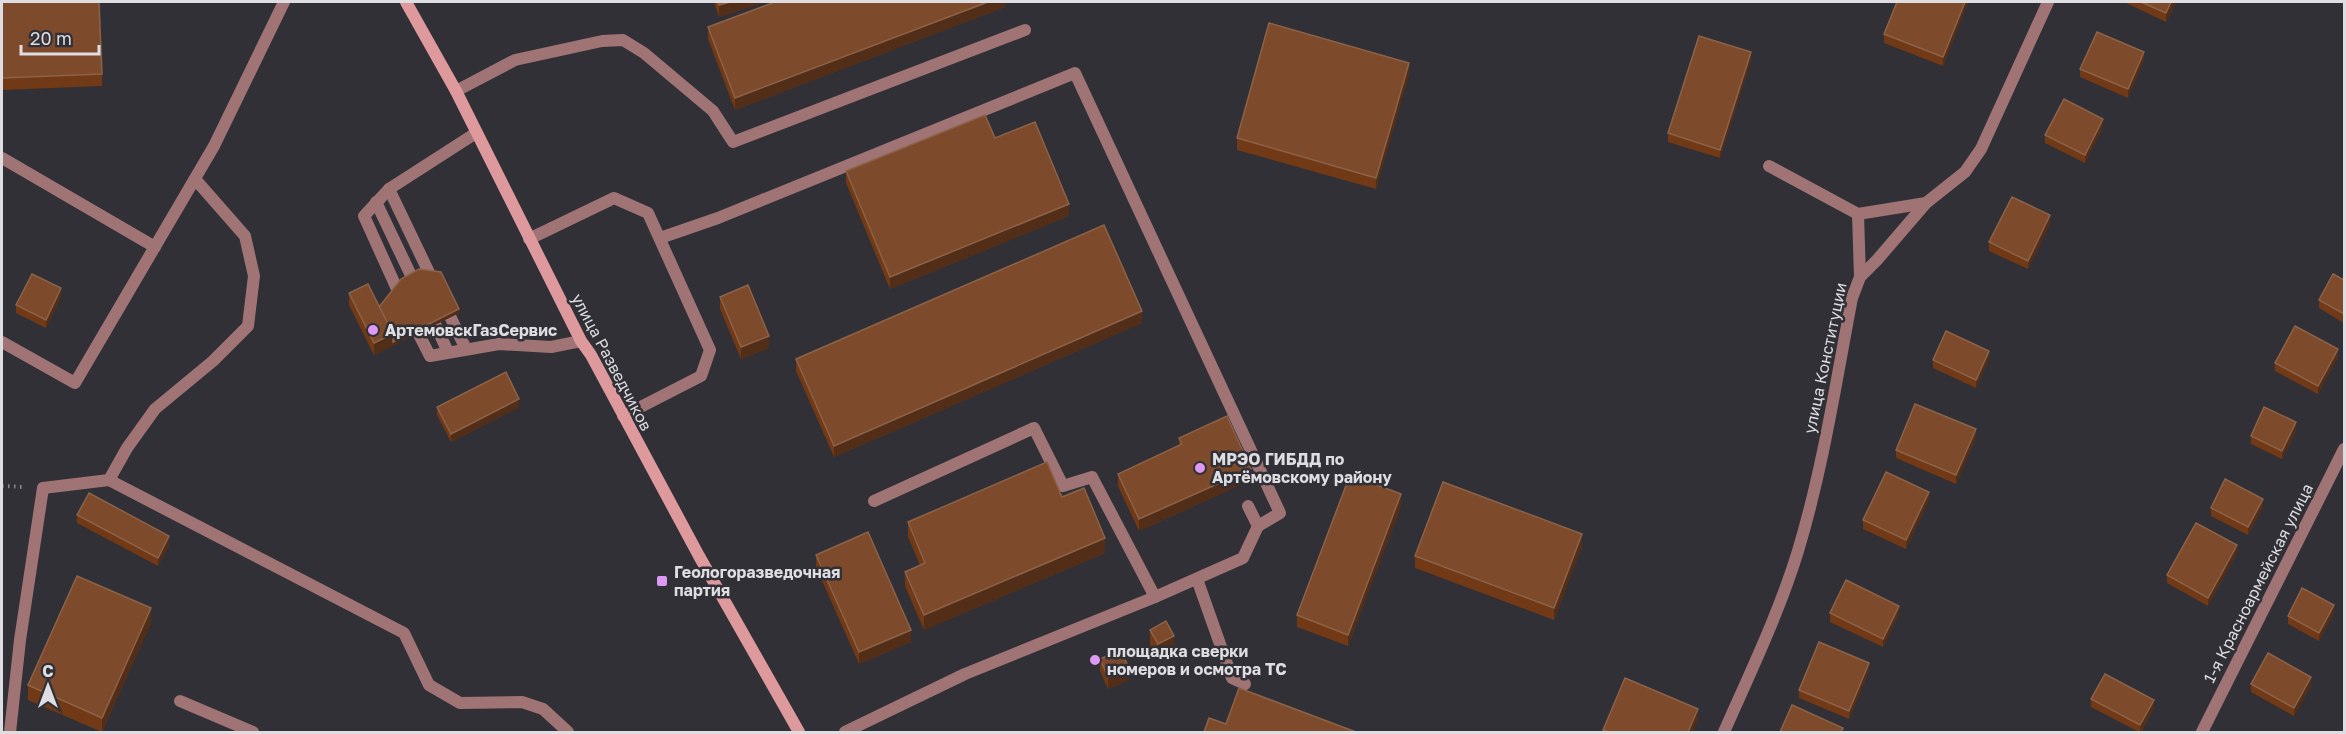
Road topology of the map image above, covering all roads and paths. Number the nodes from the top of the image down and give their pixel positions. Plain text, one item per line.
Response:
1 (284, 2) edge
2 (406, 2) edge
3 (2048, 2) edge
4 (1025, 30) dead end
5 (456, 91) junction
6 (476, 133) junction
7 (2, 158) edge
8 (1769, 166) dead end
9 (195, 179) junction
10 (388, 189) junction
11 (376, 202) junction
12 (1926, 203) junction
13 (1858, 214) junction
14 (529, 238) junction
15 (660, 238) junction
16 (154, 247) junction
17 (1860, 277) junction
18 (581, 341) junction
19 (2, 342) edge
20 (466, 349) junction
21 (448, 352) junction
22 (622, 416) junction
23 (2344, 449) edge
24 (109, 480) junction
25 (874, 501) dead end
26 (1248, 506) dead end
27 (1258, 526) junction
28 (1197, 579) junction
29 (1155, 597) junction
30 (1245, 684) dead end
31 (180, 701) dead end
32 (10, 732) edge
33 (253, 732) edge
34 (568, 732) edge
35 (799, 732) edge
36 (845, 732) edge
37 (1724, 732) edge
38 (2202, 732) edge

1 - 9 street
2 - 5 main road, улица Разведчиков
3 - 12 street, улица Конституции
4 - 5 street
5 - 6 main road, улица Разведчиков
6 - 10 street
6 - 14 main road, улица Разведчиков
7 - 16 street
8 - 13 street
9 - 16 street
9 - 24 street
10 - 11 street
10 - 20 street
11 - 21 street
11 - 21 street
12 - 13 street
12 - 17 street, улица Конституции
13 - 17 street
14 - 15 street
14 - 18 main road, улица Разведчиков
15 - 22 street
15 - 27 street
16 - 19 street
17 - 37 street, улица Конституции
18 - 20 street
18 - 22 main road, улица Разведчиков
20 - 21 street
22 - 35 main road, улица Разведчиков
23 - 38 street, 1-я Красноармейская улица
24 - 32 street
24 - 34 street
25 - 29 street
26 - 27 street
27 - 28 street
28 - 29 street
28 - 30 street
29 - 36 street
31 - 33 street

